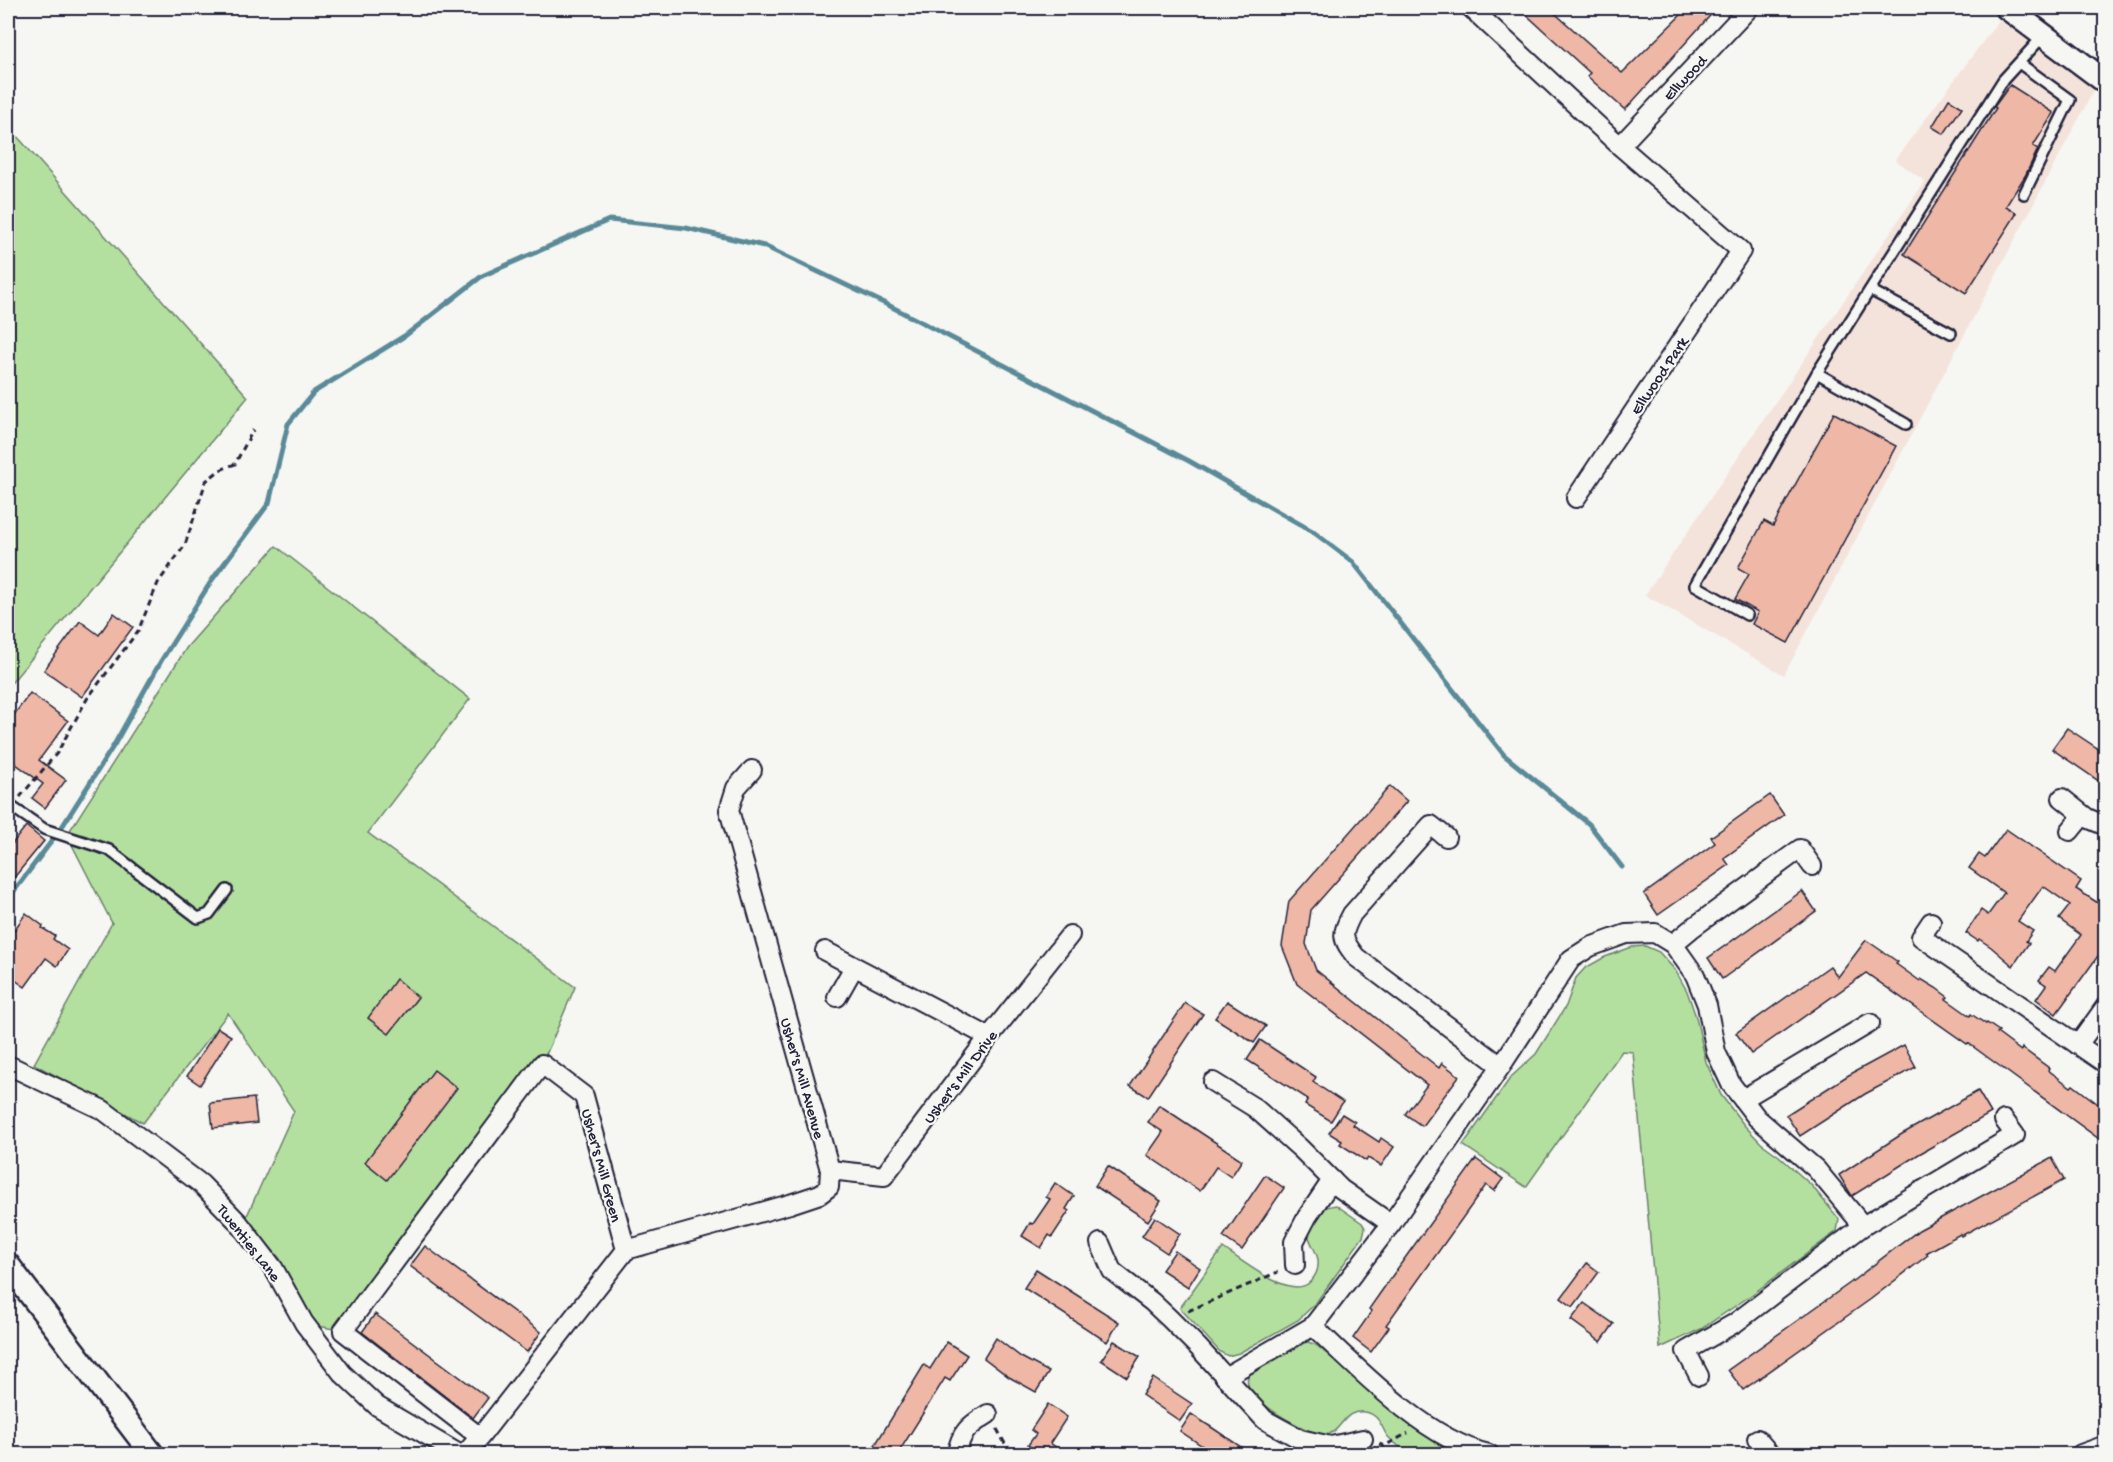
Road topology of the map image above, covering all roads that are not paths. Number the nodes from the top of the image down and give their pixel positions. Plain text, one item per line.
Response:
1 (1471, 8) edge
2 (1749, 8) edge
3 (2007, 8) edge
4 (2044, 35) junction
5 (2019, 63) junction
6 (2102, 72) edge
7 (1620, 146) junction
8 (2024, 194) dead end
9 (1870, 290) junction
10 (1951, 333) dead end
11 (1818, 374) junction
12 (1906, 424) dead end
13 (1576, 498) dead end
14 (1747, 615) dead end
15 (752, 770) dead end
16 (2062, 798) dead end
17 (12, 807) road end
18 (2083, 814) junction
19 (2106, 826) edge
20 (2070, 831) dead end
21 (1446, 837) dead end
22 (1812, 866) dead end
23 (227, 890) dead end
24 (1931, 922) dead end
25 (1070, 935) dead end
26 (1673, 944) junction
27 (825, 951) dead end
28 (854, 967) junction
29 (837, 997) dead end
30 (2106, 1006) edge
31 (1870, 1023) dead end
32 (988, 1037) junction
33 (2078, 1045) junction
34 (8, 1065) edge
35 (2106, 1065) edge
36 (1501, 1066) junction
37 (1213, 1082) dead end
38 (1743, 1100) junction
39 (2004, 1120) dead end
40 (830, 1170) junction
41 (1332, 1180) junction
42 (1391, 1224) junction
43 (1863, 1226) junction
44 (1100, 1243) dead end
45 (626, 1250) junction
46 (8, 1265) edge
47 (1295, 1265) road end
48 (1313, 1326) junction
49 (1699, 1376) dead end
50 (1225, 1377) junction
51 (988, 1414) road end
52 (480, 1437) junction
53 (1364, 1439) road end
54 (1756, 1439) dead end
55 (2106, 1445) edge
56 (2086, 1454) edge
57 (152, 1455) edge
58 (459, 1455) edge
59 (465, 1455) edge
60 (957, 1455) edge
61 (1489, 1455) edge
62 (1770, 1455) edge

1 - 7 street
2 - 7 street, Ellwood
3 - 4 street
4 - 5 lane
4 - 6 street
5 - 8 lane
5 - 9 lane
7 - 13 street, Ellwood Park
9 - 10 lane
9 - 11 lane
11 - 12 lane
11 - 14 lane
15 - 40 street, Usher's Mill Avenue
16 - 18 street
17 - 23 lane
18 - 19 street
18 - 20 street
21 - 36 street
22 - 26 street
24 - 33 street
25 - 32 street, Usher's Mill Drive
26 - 36 street
26 - 38 street
27 - 28 street
28 - 29 street
28 - 32 street
30 - 33 street
31 - 38 street
32 - 40 street, Usher's Mill Drive
33 - 35 street
34 - 58 street, Twenties Lane
36 - 42 street
37 - 41 street
38 - 43 street
39 - 43 street
40 - 45 street
41 - 42 street
41 - 47 street
42 - 48 street
43 - 49 street
44 - 50 street
45 - 52 street
45 - 52 street, Usher's Mill Green
46 - 57 street
48 - 50 street
48 - 61 street
50 - 53 street
51 - 60 street
52 - 59 street
54 - 62 street
55 - 56 street

